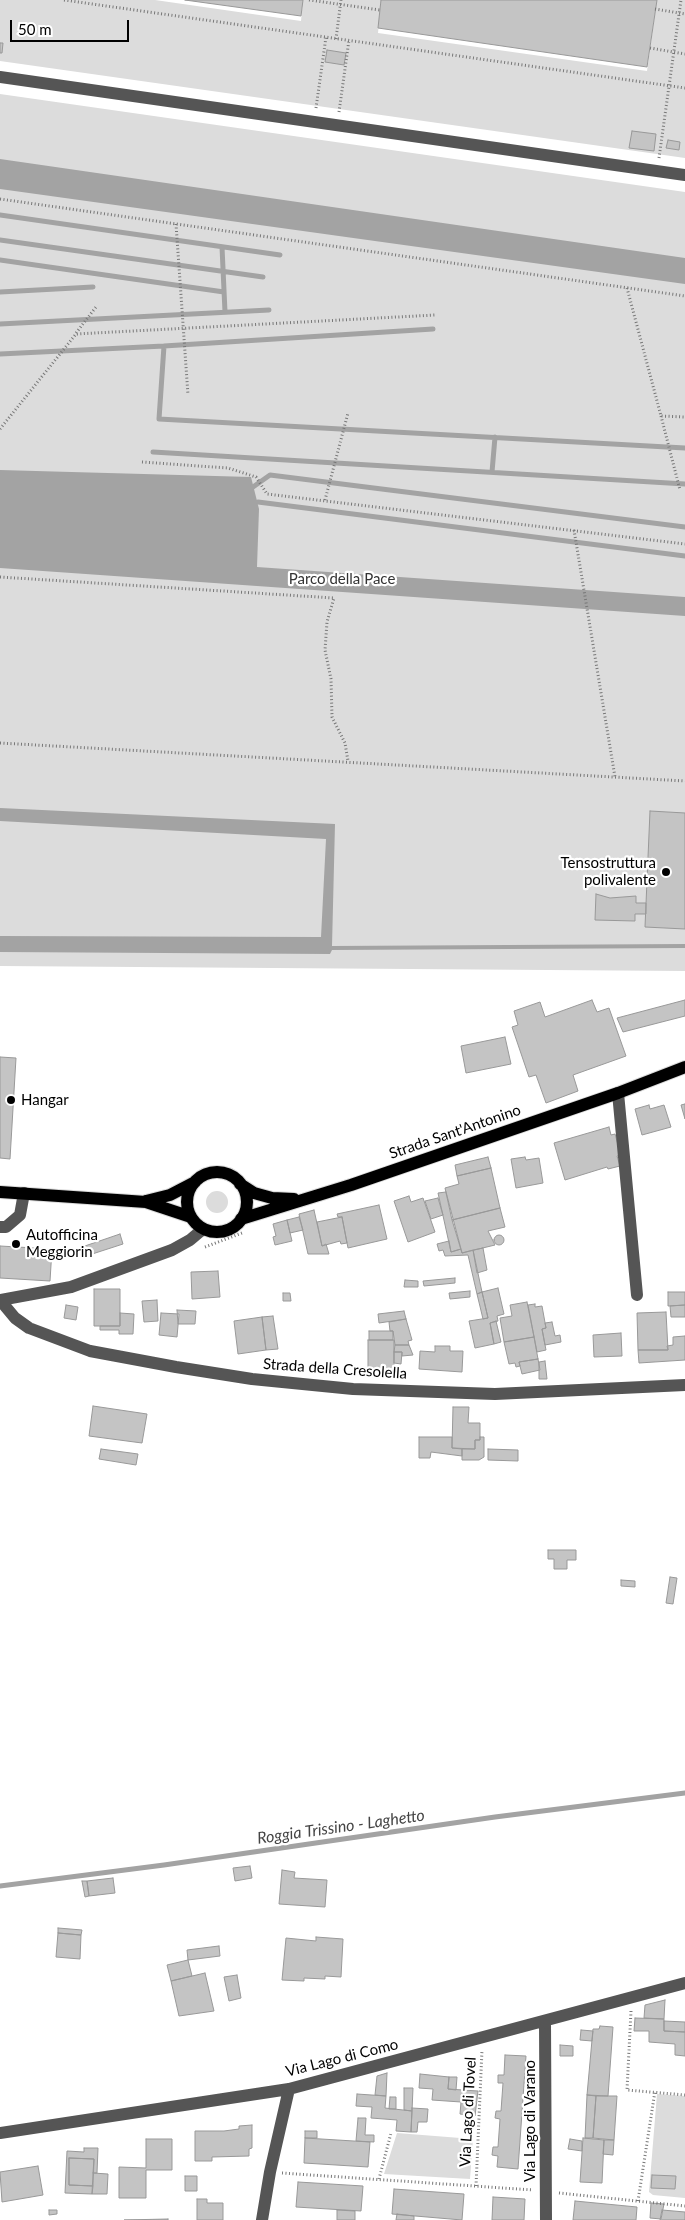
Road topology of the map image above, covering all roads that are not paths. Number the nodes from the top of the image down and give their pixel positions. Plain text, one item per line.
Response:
1 (0, 77) edge
2 (685, 175) edge
3 (685, 1067) edge
4 (618, 1093) junction
5 (195, 1182) junction
6 (240, 1184) junction
7 (0, 1192) edge
8 (24, 1194) junction
9 (302, 1200) junction
10 (146, 1202) junction
11 (191, 1217) junction
12 (241, 1219) junction
13 (0, 1227) edge
14 (203, 1229) junction
15 (637, 1295) dead end
16 (2, 1300) edge
17 (685, 1384) edge
18 (685, 1983) edge
19 (545, 2022) junction
20 (289, 2089) junction
21 (0, 2133) edge
22 (262, 2220) edge
23 (546, 2220) edge

1 - 2 street
3 - 4 main road, Strada Sant'Antonino
4 - 9 main road, Strada Sant'Antonino
4 - 15 street
5 - 6 main road, Strada Sant'Antonino
5 - 10 main road, Strada Sant'Antonino
5 - 11 main road
6 - 9 main road, Strada Sant'Antonino
6 - 12 main road
7 - 8 main road, Strada Sant'Antonino
8 - 10 main road, Strada Sant'Antonino
8 - 13 street
9 - 12 main road, Strada Sant'Antonino
10 - 11 main road, Strada Sant'Antonino
11 - 14 main road, Strada Sant'Antonino
12 - 14 main road, Strada Sant'Antonino
14 - 16 street
16 - 17 street, Strada della Cresolella
18 - 19 street, Via Lago di Como
19 - 20 street, Via Lago di Como
19 - 23 street, Via Lago di Varano
20 - 21 street, Via Lago di Como
20 - 22 street

